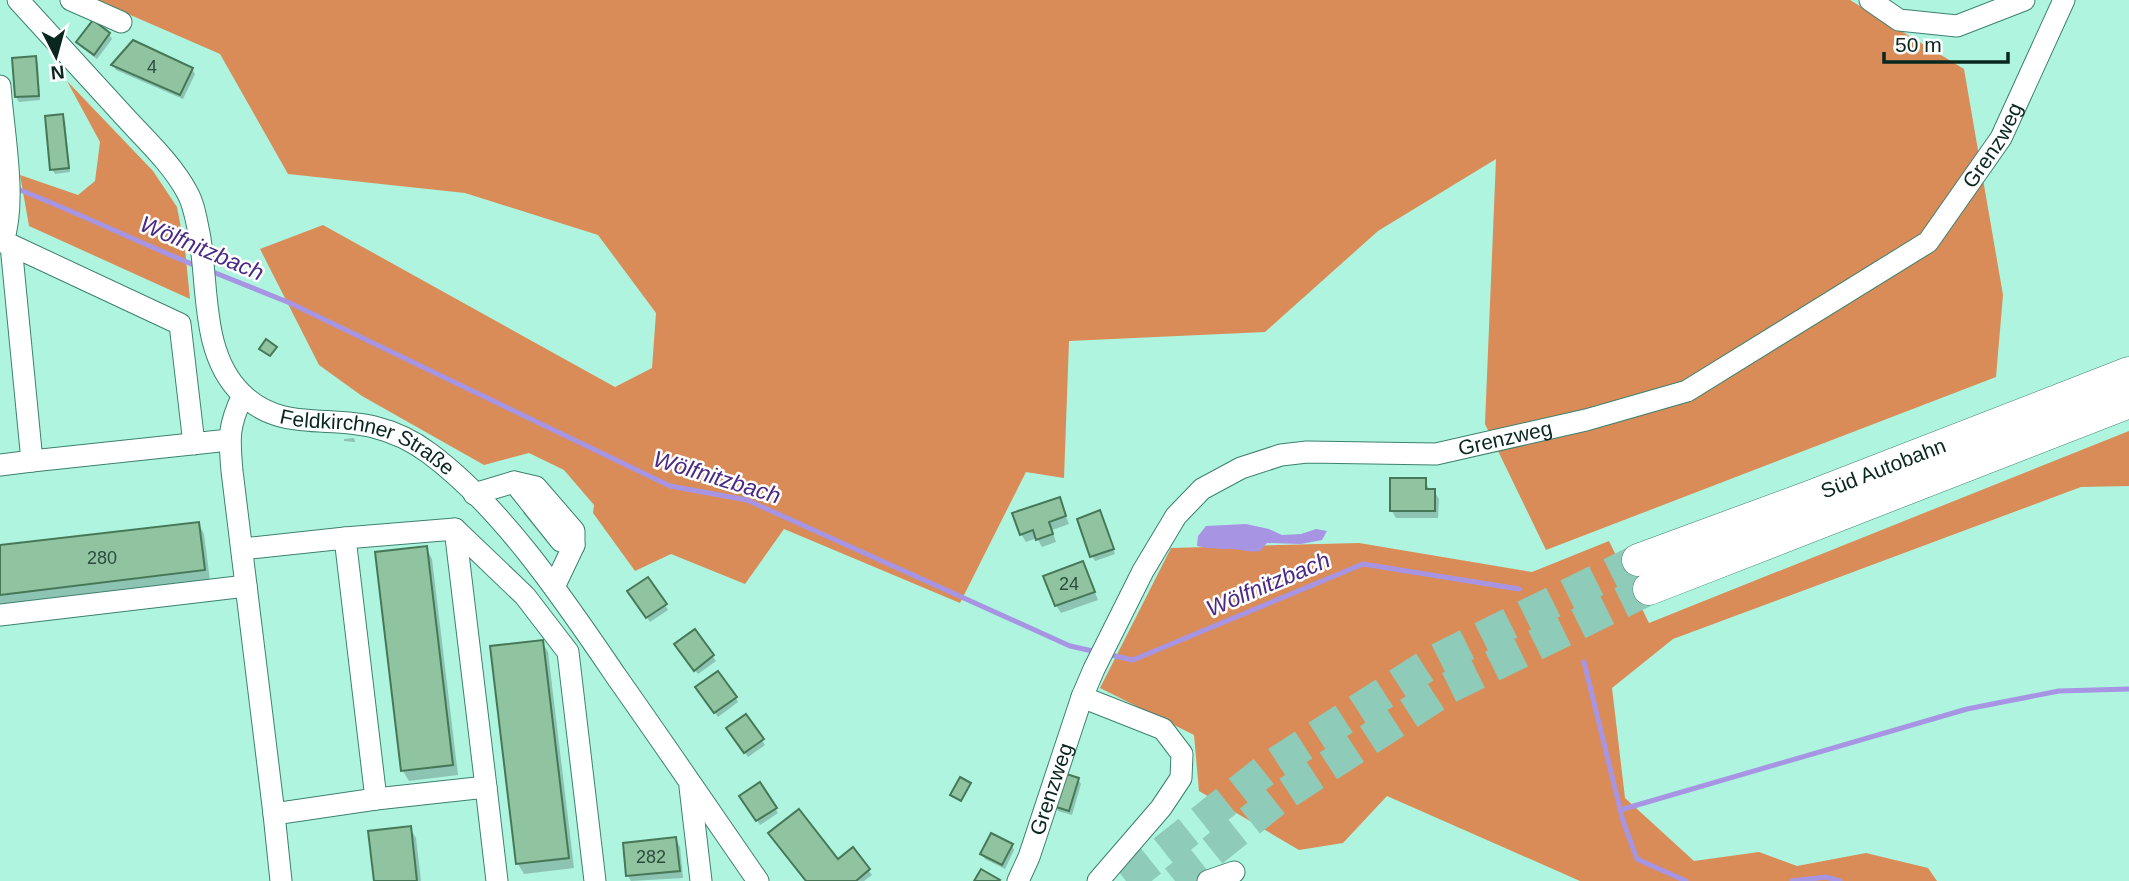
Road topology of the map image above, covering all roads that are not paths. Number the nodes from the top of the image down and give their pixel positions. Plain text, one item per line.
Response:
1 (18, 0) edge
2 (71, 0) edge
3 (1870, 0) edge
4 (2024, 0) edge
5 (2064, 0) edge
6 (121, 22) dead end
7 (0, 86) edge
8 (2, 137) edge
9 (5, 243) edge
10 (2129, 373) edge
11 (243, 395) junction
12 (2129, 402) edge
13 (229, 440) junction
14 (194, 444) junction
15 (32, 461) junction
16 (0, 466) edge
17 (474, 494) junction
18 (455, 528) junction
19 (345, 538) junction
20 (242, 549) junction
21 (246, 586) junction
22 (554, 587) junction
23 (0, 615) edge
24 (1082, 697) junction
25 (689, 781) junction
26 (486, 787) junction
27 (376, 799) junction
28 (274, 814) junction
29 (1234, 872) dead end
30 (281, 881) edge
31 (497, 881) edge
32 (595, 881) edge
33 (701, 881) edge
34 (758, 881) edge
35 (1018, 881) edge
36 (1098, 881) edge
37 (1208, 881) edge

1 - 11 street, Feldkirchner Straße
2 - 6 street
3 - 4 street
5 - 24 street, Grenzweg
7 - 8 street
8 - 9 street
9 - 14 street
9 - 15 street
10 - 12 highway, Süd Autobahn
11 - 13 street
11 - 17 street, Feldkirchner Straße
13 - 14 street
13 - 20 street
14 - 15 street
15 - 16 street
17 - 22 street, Feldkirchner Straße
17 - 22 street
18 - 19 street
18 - 26 street
18 - 32 street
19 - 20 street
19 - 27 street
20 - 21 street
21 - 23 street
21 - 28 street
22 - 25 street, Feldkirchner Straße
24 - 35 street, Grenzweg
24 - 36 street
25 - 33 street
25 - 34 street, Feldkirchner Straße
26 - 27 street
26 - 31 street
27 - 28 street
28 - 30 street
29 - 37 street

